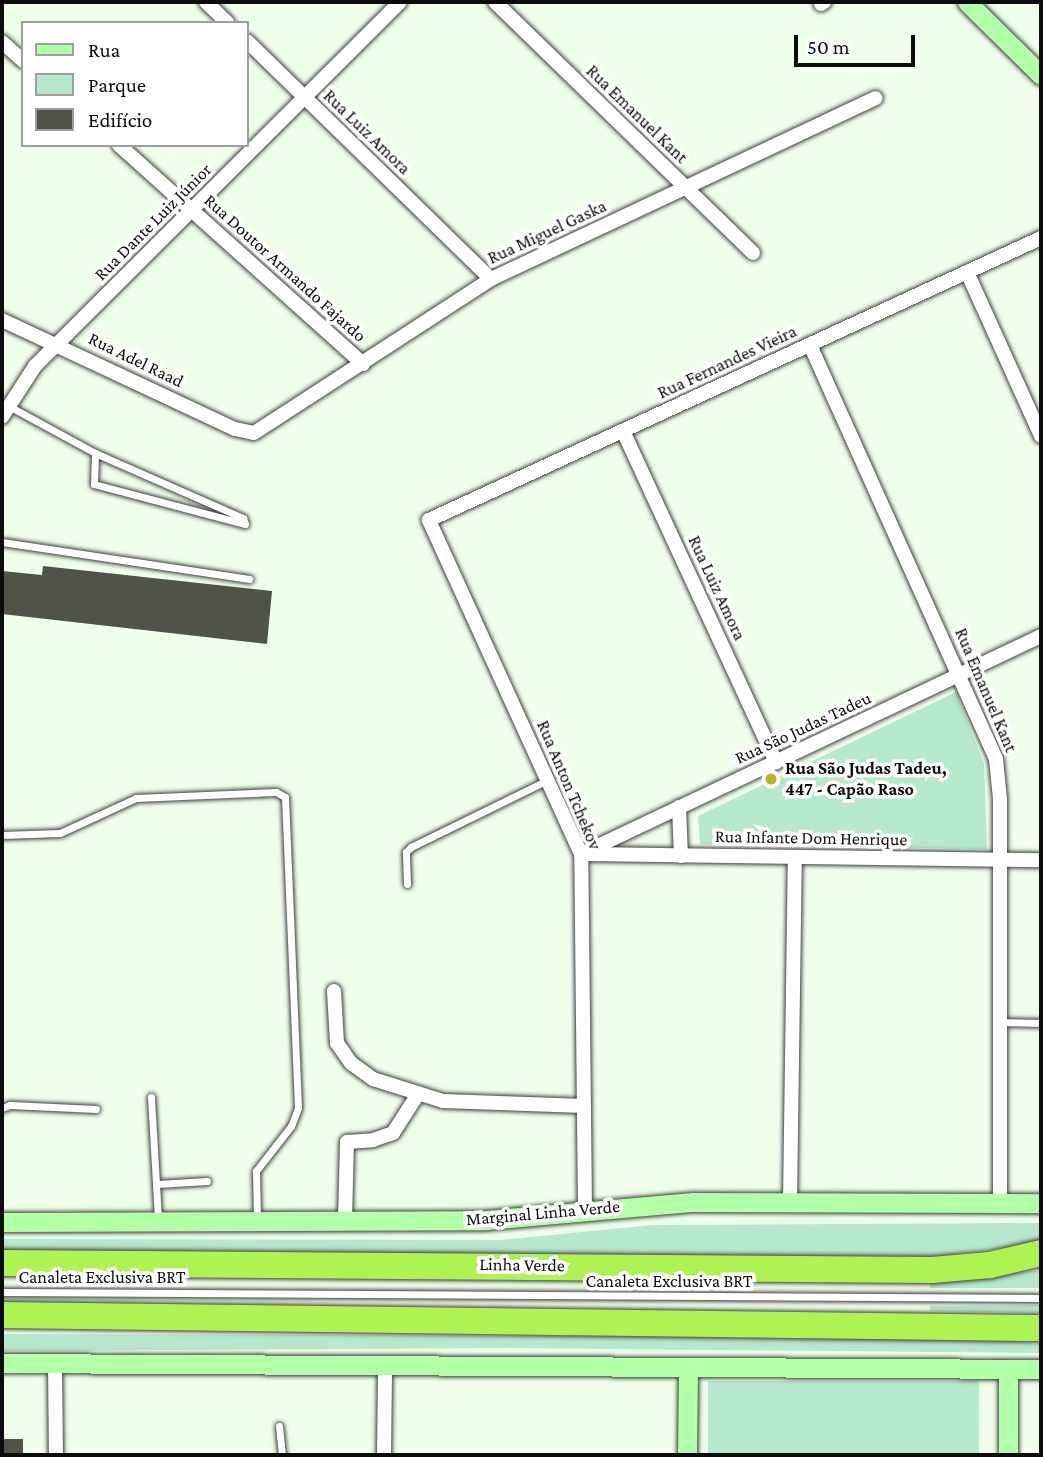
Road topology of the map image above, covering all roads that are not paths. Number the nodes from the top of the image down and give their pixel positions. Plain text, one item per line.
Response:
1 (206, 2) edge
2 (400, 2) edge
3 (495, 2) edge
4 (967, 2) edge
5 (226, 21) edge
6 (2, 42) edge
7 (248, 42) edge
8 (21, 59) edge
9 (1041, 75) edge
10 (304, 97) junction
11 (876, 99) dead end
12 (120, 147) edge
13 (685, 188) junction
14 (192, 210) junction
15 (1041, 238) edge
16 (752, 253) dead end
17 (967, 272) junction
18 (491, 279) junction
19 (2, 320) edge
20 (57, 344) junction
21 (810, 345) junction
22 (363, 364) junction
23 (4, 411) edge
24 (623, 431) junction
25 (254, 433) joint
26 (1041, 436) edge
27 (95, 453) junction
28 (429, 520) joint
29 (2, 542) edge
30 (249, 579) dead end
31 (1041, 636) edge
32 (960, 675) junction
33 (776, 762) junction
34 (548, 780) junction
35 (679, 807) junction
36 (2, 835) edge
37 (581, 854) junction
38 (681, 856) junction
39 (795, 857) junction
40 (1000, 859) junction
41 (1041, 860) edge
42 (407, 884) dead end
43 (334, 991) dead end
44 (1000, 1022) junction
45 (1041, 1023) edge
46 (418, 1094) junction
47 (151, 1097) dead end
48 (584, 1106) junction
49 (2, 1108) edge
50 (96, 1109) dead end
51 (207, 1181) dead end
52 (157, 1184) junction
53 (790, 1203) junction
54 (1000, 1203) junction
55 (1041, 1203) edge
56 (585, 1210) junction
57 (345, 1219) junction
58 (257, 1220) junction
59 (2, 1222) edge
60 (158, 1222) junction
61 (1041, 1253) edge
62 (2, 1263) edge
63 (2, 1292) edge
64 (1041, 1298) edge
65 (2, 1315) edge
66 (1041, 1328) edge
67 (2, 1363) edge
68 (55, 1364) junction
69 (385, 1367) junction
70 (688, 1368) junction
71 (1008, 1369) junction
72 (1041, 1369) edge
73 (279, 1426) dead end
74 (56, 1455) edge
75 (282, 1455) edge
76 (383, 1455) edge
77 (687, 1455) edge
78 (1008, 1455) edge

1 - 5 street
2 - 10 street, Rua Dante Luiz Júnior
3 - 13 street, Rua Emanuel Kant
4 - 9 main road
6 - 8 street
7 - 10 street, Rua Luiz Amora
10 - 14 street, Rua Dante Luiz Júnior
10 - 18 street, Rua Luiz Amora
11 - 13 street, Rua Miguel Gaska
12 - 14 street, Rua Doutor Armando Fajardo
13 - 16 street, Rua Emanuel Kant
13 - 18 street, Rua Miguel Gaska
14 - 20 street, Rua Dante Luiz Júnior
14 - 22 street, Rua Doutor Armando Fajardo
15 - 17 street, Rua Fernandes Vieira
17 - 21 street, Rua Fernandes Vieira
17 - 26 street
18 - 22 street, Rua Miguel Gaska
19 - 20 street, Rua Adel Raad
20 - 23 street, Rua Dante Luiz Júnior
20 - 25 street, Rua Adel Raad
21 - 24 street, Rua Fernandes Vieira
21 - 32 street, Rua Emanuel Kant
22 - 25 street, Rua Miguel Gaska
23 - 27 lane
24 - 28 street, Rua Fernandes Vieira
24 - 33 street, Rua Luiz Amora
27 - 27 lane
28 - 34 street, Rua Anton Tchekov
29 - 30 lane
31 - 32 street, Rua São Judas Tadeu
32 - 33 street, Rua São Judas Tadeu
32 - 40 street, Rua Emanuel Kant
33 - 35 street, Rua São Judas Tadeu
34 - 37 street, Rua Anton Tchekov
34 - 42 lane
35 - 37 street, Rua São Judas Tadeu
35 - 38 street
36 - 58 lane
37 - 38 street, Rua Infante Dom Henrique
37 - 48 street, Rua Anton Tchekov
38 - 39 street, Rua Infante Dom Henrique
39 - 40 street, Rua Infante Dom Henrique
39 - 53 street
40 - 41 street, Rua Infante Dom Henrique
40 - 44 street, Rua Emanuel Kant
43 - 46 street
44 - 45 lane
44 - 54 street, Rua Emanuel Kant
46 - 48 street
46 - 57 street
47 - 52 lane
48 - 56 street, Rua Anton Tchekov
49 - 50 lane
51 - 52 lane
52 - 60 lane
53 - 54 main road, Marginal Linha Verde
53 - 56 main road, Marginal Linha Verde
54 - 55 main road, Marginal Linha Verde
56 - 57 main road, Marginal Linha Verde
57 - 58 main road, Marginal Linha Verde
58 - 60 main road, Marginal Linha Verde
59 - 60 main road, Marginal Linha Verde
61 - 62 highway, Linha Verde
63 - 64 lane, Canaleta Exclusiva BRT
65 - 66 highway
67 - 68 main road
68 - 69 main road
68 - 74 street
69 - 70 main road
69 - 76 street
70 - 71 main road
70 - 77 main road
71 - 72 main road
71 - 78 main road
73 - 75 lane

